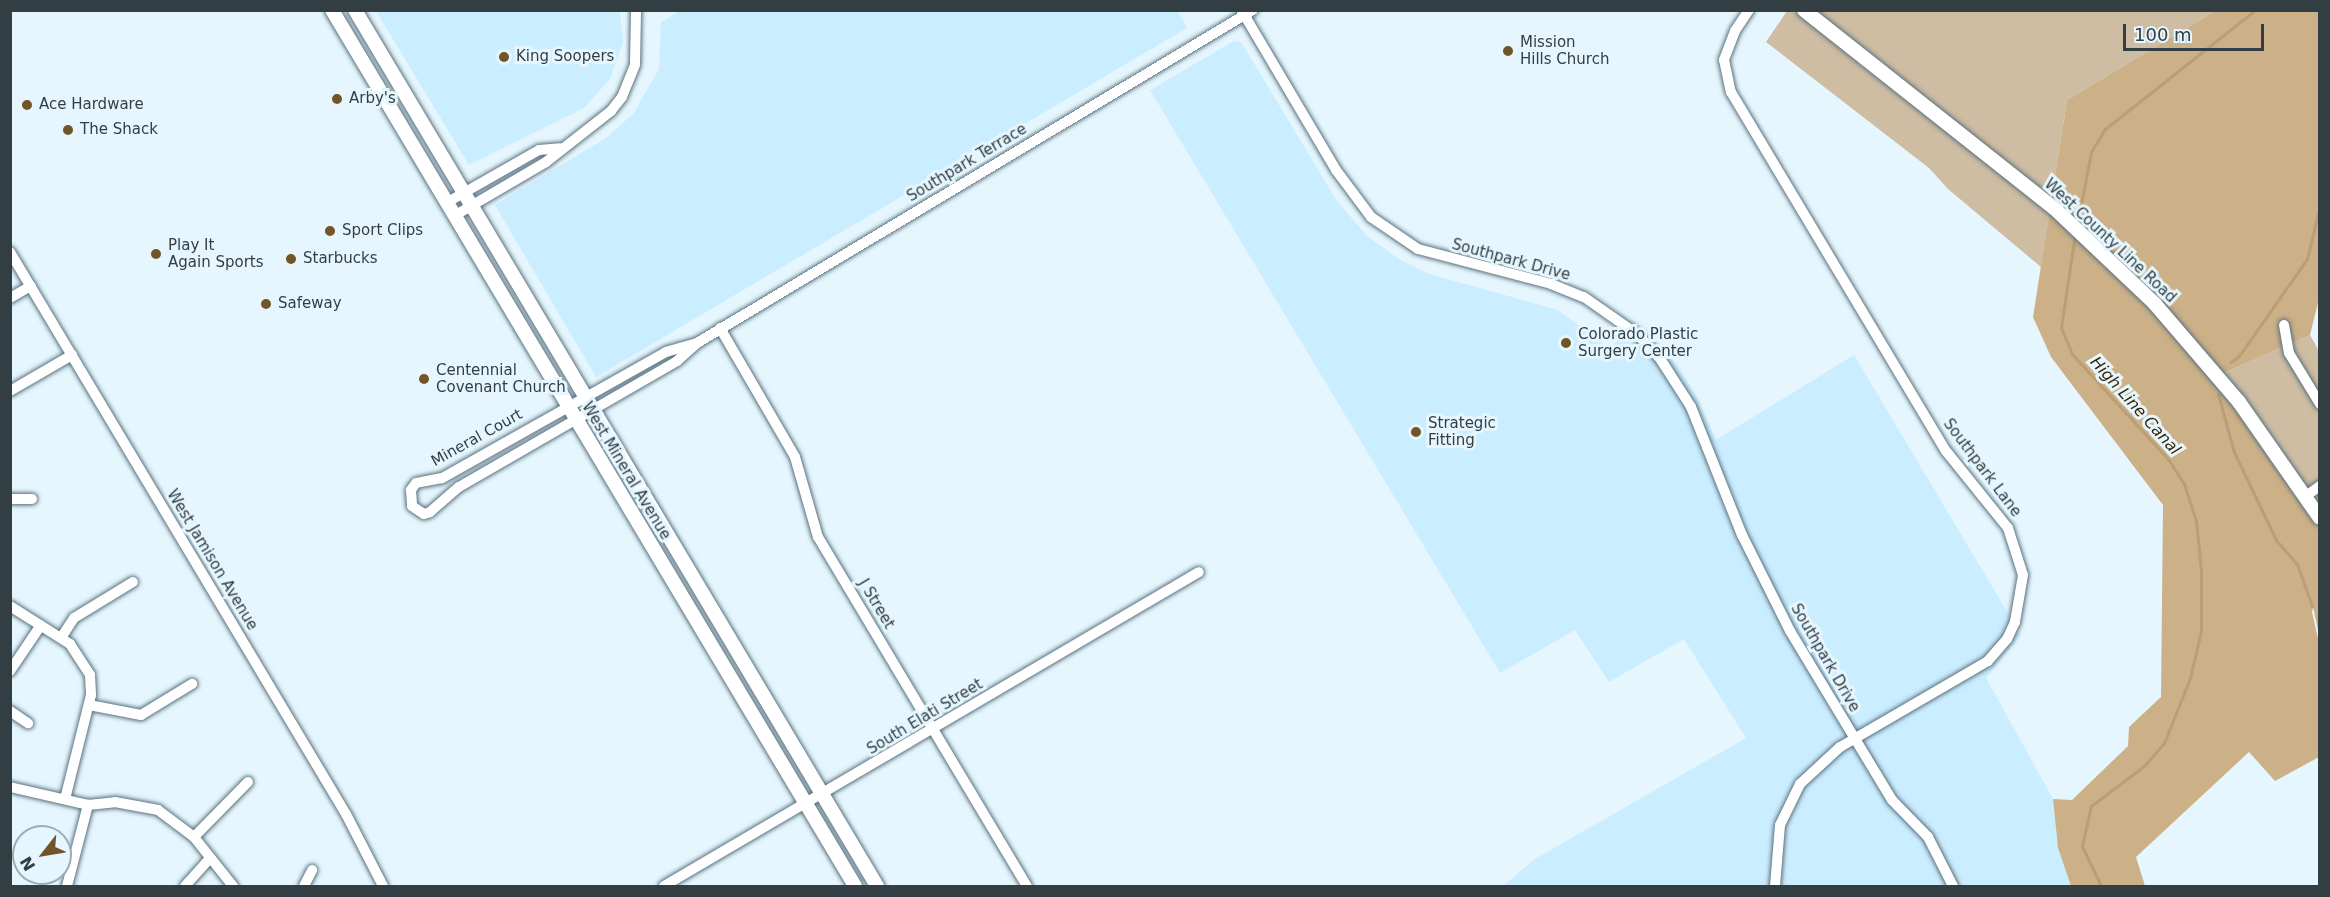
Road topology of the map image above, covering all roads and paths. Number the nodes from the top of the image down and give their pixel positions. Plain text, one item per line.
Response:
1 (332, 10) edge
2 (355, 10) edge
3 (636, 10) edge
4 (1749, 10) edge
5 (1804, 10) edge
6 (1246, 12) edge
7 (560, 148) junction
8 (462, 194) junction
9 (446, 203) junction
10 (470, 206) junction
11 (454, 216) junction
12 (10, 252) edge
13 (30, 286) junction
14 (10, 298) edge
15 (2283, 325) dead end
16 (720, 328) junction
17 (696, 343) junction
18 (72, 355) junction
19 (10, 391) edge
20 (586, 398) junction
21 (2319, 404) edge
22 (568, 406) junction
23 (594, 411) junction
24 (576, 420) junction
25 (2319, 486) edge
26 (2306, 496) junction
27 (32, 499) dead end
28 (10, 500) edge
29 (2319, 518) edge
30 (1199, 572) dead end
31 (133, 582) dead end
32 (10, 606) edge
33 (41, 625) junction
34 (61, 638) junction
35 (10, 671) edge
36 (192, 684) dead end
37 (89, 705) junction
38 (10, 711) edge
39 (28, 723) dead end
40 (933, 730) junction
41 (1856, 740) junction
42 (248, 782) dead end
43 (10, 787) edge
44 (823, 795) junction
45 (65, 799) junction
46 (807, 804) junction
47 (88, 805) junction
48 (194, 837) junction
49 (209, 859) junction
50 (312, 870) dead end
51 (67, 886) edge
52 (185, 886) edge
53 (233, 886) edge
54 (304, 886) edge
55 (383, 886) edge
56 (664, 886) edge
57 (855, 886) edge
58 (877, 886) edge
59 (1028, 886) edge
60 (1775, 886) edge
61 (1953, 886) edge

1 - 9 main road, West Mineral Avenue
2 - 8 main road, West Mineral Avenue
3 - 7 street
4 - 41 street, Southpark Lane
5 - 26 main road, West County Line Road
6 - 16 street, Southpark Terrace
6 - 41 street, Southpark Drive
7 - 8 street
7 - 10 street
8 - 9 street
8 - 10 main road, West Mineral Avenue
9 - 11 main road, West Mineral Avenue
10 - 11 street
10 - 20 main road, West Mineral Avenue
11 - 22 main road, West Mineral Avenue
12 - 13 street, West Jamison Avenue
13 - 14 street
13 - 18 street, West Jamison Avenue
15 - 21 street
16 - 17 street, Southpark Terrace
16 - 40 street, J Street
17 - 20 street, Southpark Terrace
17 - 23 street, Southpark Terrace
18 - 19 street
18 - 55 street, West Jamison Avenue
20 - 22 street, Mineral Court
20 - 23 main road, West Mineral Avenue
22 - 24 main road, West Mineral Avenue
22 - 24 street, Mineral Court
23 - 24 street, Southpark Terrace
23 - 44 main road, West Mineral Avenue
24 - 46 main road, West Mineral Avenue
25 - 26 street
26 - 29 main road, West County Line Road
27 - 28 street
30 - 40 street, South Elati Street
31 - 34 street
32 - 33 street
33 - 34 street
33 - 35 street
34 - 37 street
36 - 37 street
37 - 45 street
38 - 39 street
40 - 44 street, South Elati Street
40 - 59 street, J Street
41 - 60 street, Southpark Lane
41 - 61 street, Southpark Drive
42 - 48 street
43 - 45 street
44 - 46 street, South Elati Street
44 - 58 main road, West Mineral Avenue
45 - 47 street
46 - 56 street, South Elati Street
46 - 57 main road, West Mineral Avenue
47 - 48 street
47 - 51 street
48 - 49 street
49 - 52 street
49 - 53 street
50 - 54 street

